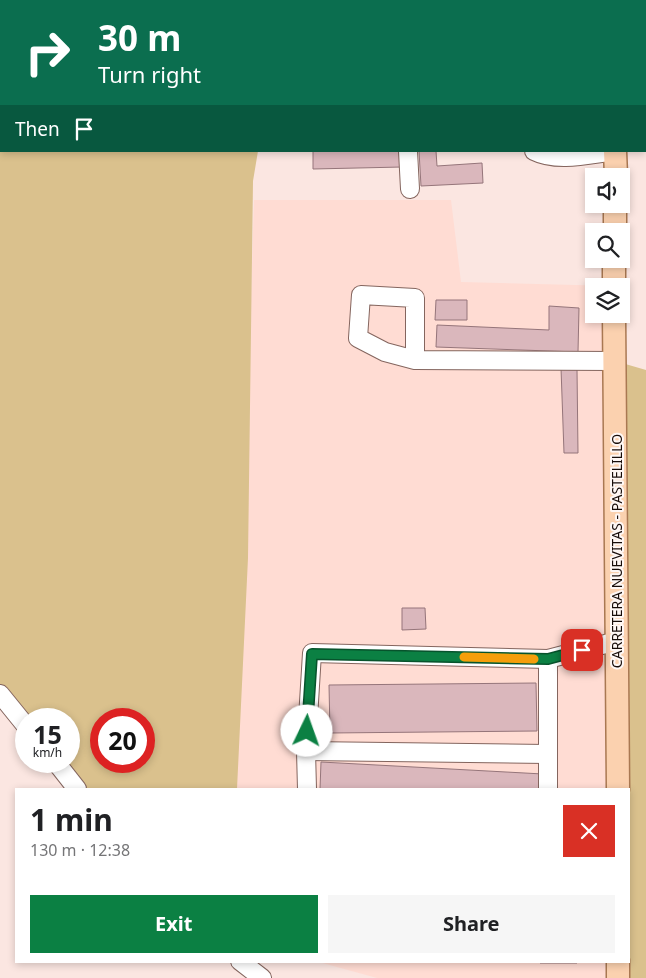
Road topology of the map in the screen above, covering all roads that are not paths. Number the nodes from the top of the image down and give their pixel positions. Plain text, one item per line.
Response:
1 (408, 152) edge
2 (536, 152) edge
3 (610, 152) edge
4 (615, 152) edge
5 (616, 168) edge
6 (410, 189) dead end
7 (614, 323) edge
8 (415, 360) junction
9 (615, 361) junction
10 (617, 641) junction
11 (548, 659) junction
12 (0, 694) edge
13 (15, 712) edge
14 (306, 751) junction
15 (547, 754) junction
16 (64, 773) edge
17 (76, 788) edge
18 (307, 788) edge
19 (548, 788) edge
20 (618, 788) edge
21 (243, 963) edge
22 (618, 963) edge
23 (262, 978) edge
24 (618, 978) edge

1 - 6 street
2 - 3 street
4 - 5 main road
7 - 9 main road, CARRETERA NUEVITAS - PASTELILLO
8 - 8 street
8 - 9 street
9 - 10 main road, CARRETERA NUEVITAS - PASTELILLO
10 - 11 street
10 - 20 main road, CARRETERA NUEVITAS - PASTELILLO
11 - 14 street
11 - 15 street
12 - 13 street
14 - 15 street
14 - 18 street
15 - 19 street
16 - 17 street
21 - 23 street
22 - 24 main road

